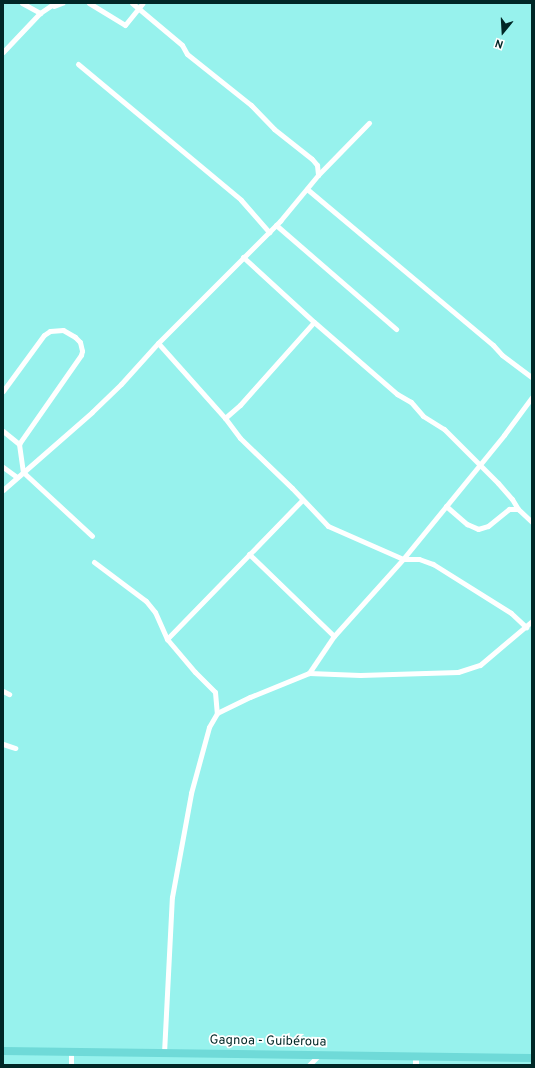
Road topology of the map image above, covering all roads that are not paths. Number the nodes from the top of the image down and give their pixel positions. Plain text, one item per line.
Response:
1 (22, 3) edge
2 (62, 3) edge
3 (89, 3) edge
4 (132, 3) edge
5 (143, 3) edge
6 (54, 4) edge
7 (138, 9) junction
8 (40, 13) junction
9 (3, 52) edge
10 (78, 64) dead end
11 (370, 123) dead end
12 (318, 175) junction
13 (307, 189) junction
14 (276, 225) junction
15 (269, 232) junction
16 (243, 257) junction
17 (314, 322) junction
18 (396, 329) dead end
19 (158, 343) junction
20 (532, 378) edge
21 (3, 391) edge
22 (532, 397) edge
23 (225, 418) junction
24 (3, 431) edge
25 (19, 444) junction
26 (480, 464) junction
27 (3, 468) edge
28 (23, 472) junction
29 (16, 477) junction
30 (3, 490) edge
31 (302, 500) junction
32 (446, 506) junction
33 (518, 509) junction
34 (532, 522) edge
35 (92, 536) dead end
36 (249, 554) junction
37 (403, 559) junction
38 (94, 562) dead end
39 (532, 621) edge
40 (526, 627) junction
41 (334, 636) junction
42 (167, 639) junction
43 (309, 673) junction
44 (3, 691) edge
45 (9, 694) dead end
46 (217, 713) junction
47 (3, 744) edge
48 (15, 748) dead end
49 (3, 1051) edge
50 (71, 1051) junction
51 (164, 1053) junction
52 (320, 1055) junction
53 (416, 1056) junction
54 (532, 1058) edge
55 (71, 1065) edge
56 (309, 1065) edge
57 (416, 1065) edge

1 - 8 street
2 - 6 street
3 - 7 street
4 - 7 street
5 - 7 street
6 - 8 street
7 - 12 street
8 - 9 street
10 - 15 street
11 - 12 street
12 - 13 street
13 - 14 street
13 - 20 street
14 - 15 street
14 - 18 street
15 - 16 street
16 - 17 street
16 - 19 street
17 - 23 street
17 - 26 street
19 - 23 street
19 - 28 street
21 - 25 street
22 - 26 street
23 - 31 street
24 - 25 street
25 - 28 street
26 - 32 street
26 - 33 street
27 - 29 street
28 - 29 street
28 - 35 street
29 - 30 street
31 - 36 street
31 - 37 street
32 - 33 street
32 - 37 street
33 - 34 street
36 - 41 street
36 - 42 street
37 - 40 street
37 - 41 street
38 - 42 street
39 - 40 street
40 - 43 street
41 - 43 street
42 - 46 street
43 - 46 street
44 - 45 street
46 - 51 street
47 - 48 street
49 - 50 main road, Gagnoa - Guibéroua
50 - 51 main road, Gagnoa - Guibéroua
50 - 55 street
51 - 52 main road, Gagnoa - Guibéroua
52 - 53 main road, Gagnoa - Guibéroua
52 - 56 street
53 - 54 main road, Gagnoa - Guibéroua
53 - 57 street

